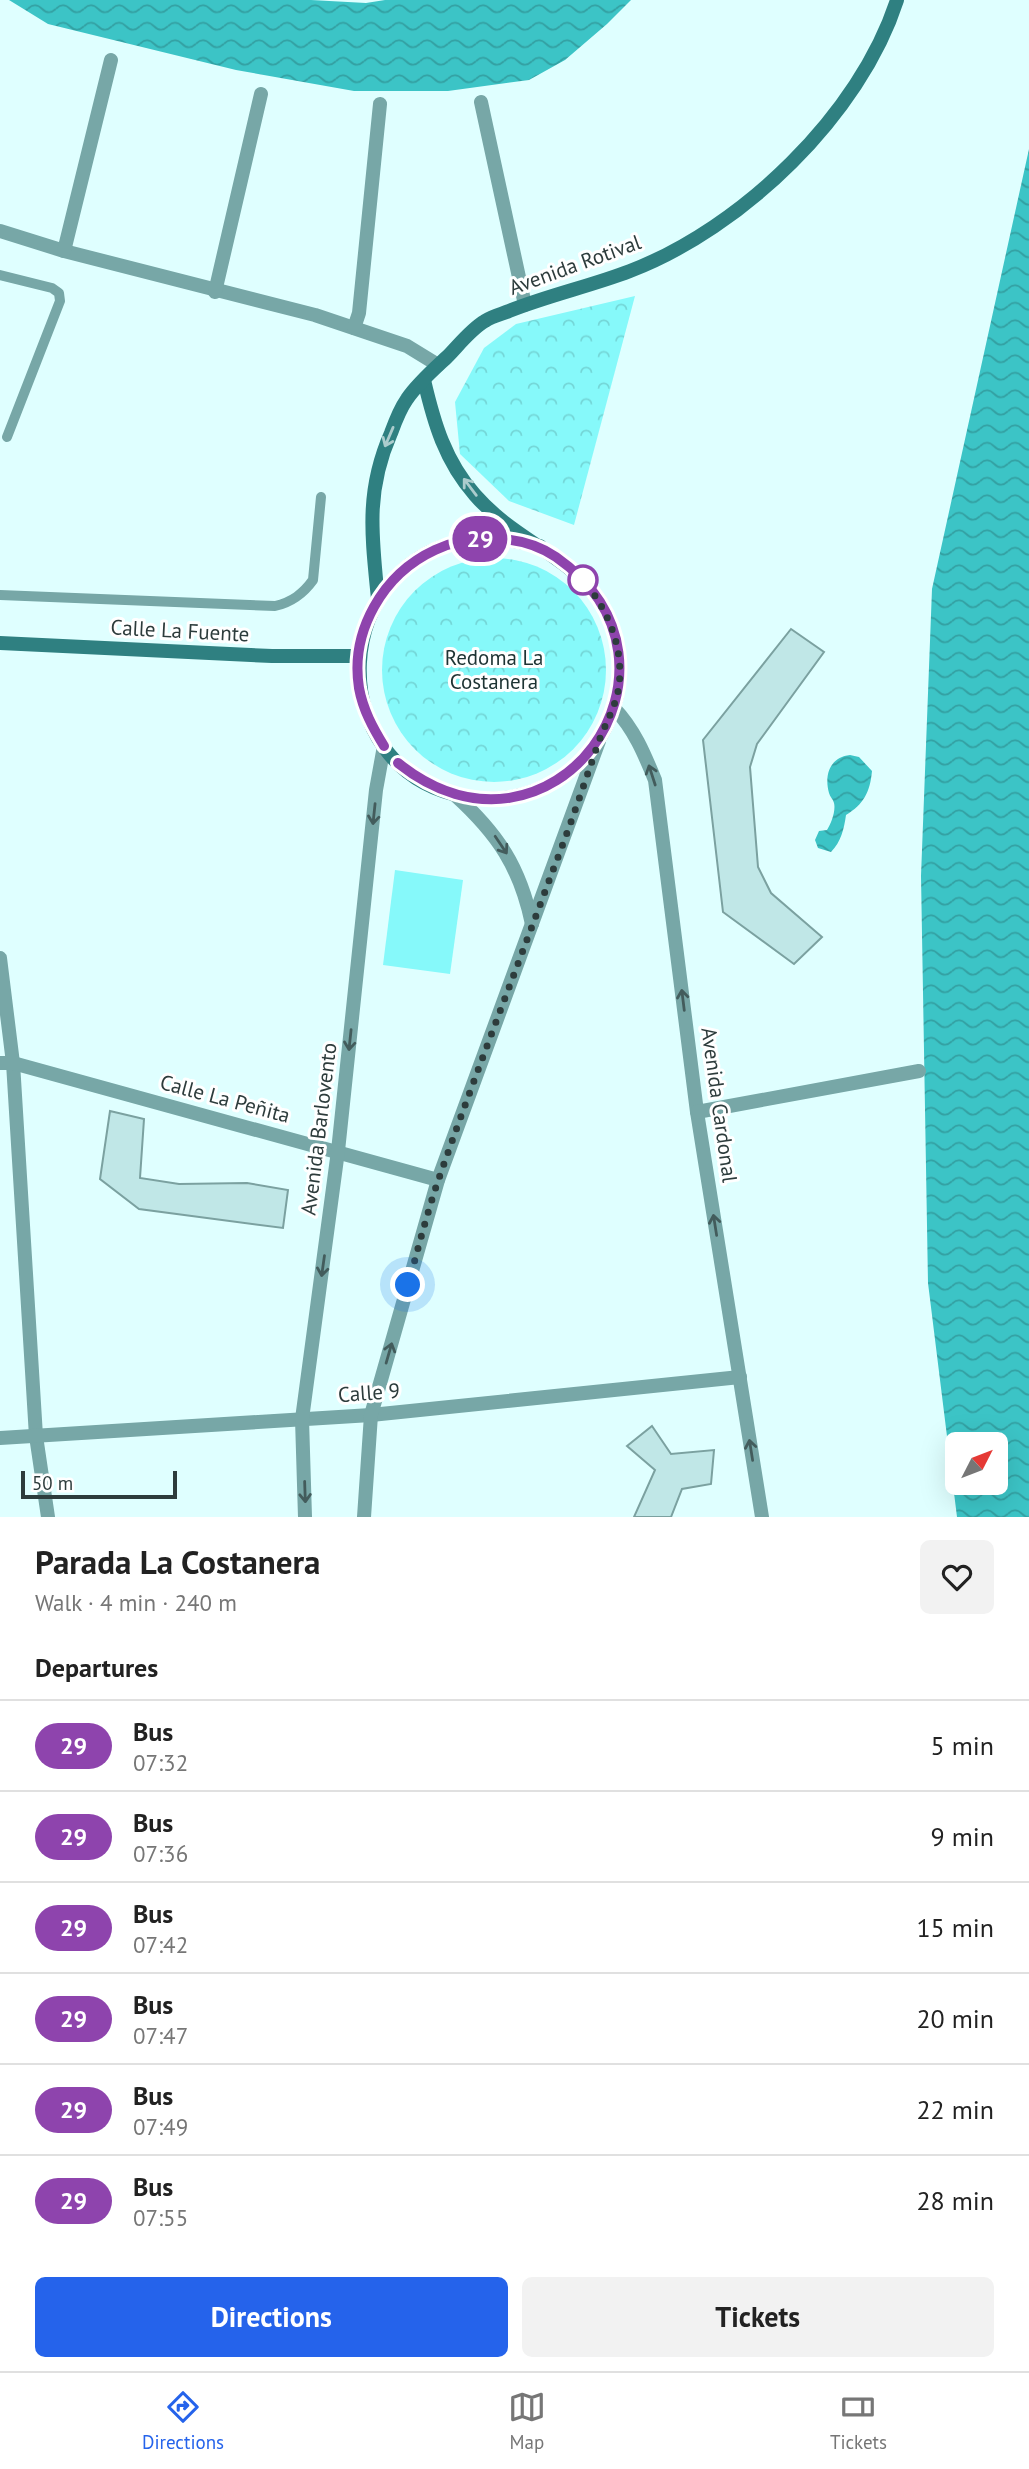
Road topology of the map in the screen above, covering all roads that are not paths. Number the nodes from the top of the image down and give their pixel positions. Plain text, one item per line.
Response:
1 (897, 0) edge
2 (111, 60) dead end
3 (261, 94) dead end
4 (481, 102) dead end
5 (380, 104) dead end
6 (0, 231) edge
7 (64, 251) junction
8 (0, 275) edge
9 (215, 292) junction
10 (525, 305) junction
11 (354, 328) junction
12 (438, 365) junction
13 (424, 380) junction
14 (7, 437) dead end
15 (321, 497) dead end
16 (540, 546) junction
17 (0, 595) edge
18 (378, 599) junction
19 (0, 643) edge
20 (359, 656) junction
21 (614, 708) junction
22 (600, 738) junction
23 (384, 746) junction
24 (455, 795) junction
25 (533, 926) junction
26 (0, 958) edge
27 (6, 1063) edge
28 (919, 1071) dead end
29 (697, 1112) junction
30 (338, 1151) junction
31 (438, 1180) junction
32 (740, 1377) junction
33 (371, 1415) junction
34 (302, 1419) junction
35 (36, 1436) junction
36 (0, 1438) edge
37 (48, 1517) edge
38 (305, 1517) edge
39 (364, 1517) edge
40 (762, 1517) edge

1 - 10 main road, Avenida Rotival
2 - 7 street
3 - 9 street
4 - 10 street
5 - 11 street
6 - 7 street
7 - 9 street
8 - 14 lane
9 - 11 street
10 - 12 main road, Avenida Rotival
11 - 12 street
12 - 13 main road, Avenida Rotival
16 -> 13 main road
13 -> 18 main road, Avenida Rotival
15 - 17 lane
16 - 18 main road
16 - 21 main road
18 - 20 main road
19 - 20 main road, Calle La Fuente
20 - 23 main road
21 - 22 main road
29 -> 21 street, Avenida Cardonal
22 - 24 main road
22 - 25 street
23 - 24 main road
23 -> 30 street, Avenida Barlovento
24 -> 25 street
25 - 31 street
26 - 27 street
27 - 30 street, Calle La Peñita
27 - 35 street
28 - 29 street
32 -> 29 street, Avenida Cardonal
30 - 31 street, Calle La Peñita
30 -> 34 street, Avenida Barlovento
33 -> 31 street
32 - 33 street, Calle 9
40 -> 32 street, Avenida Cardonal
33 - 34 street, Calle 9
33 - 39 street
34 - 35 street, Calle 9
34 -> 38 street, Avenida Barlovento
35 - 36 street, Calle 9
35 - 37 street

